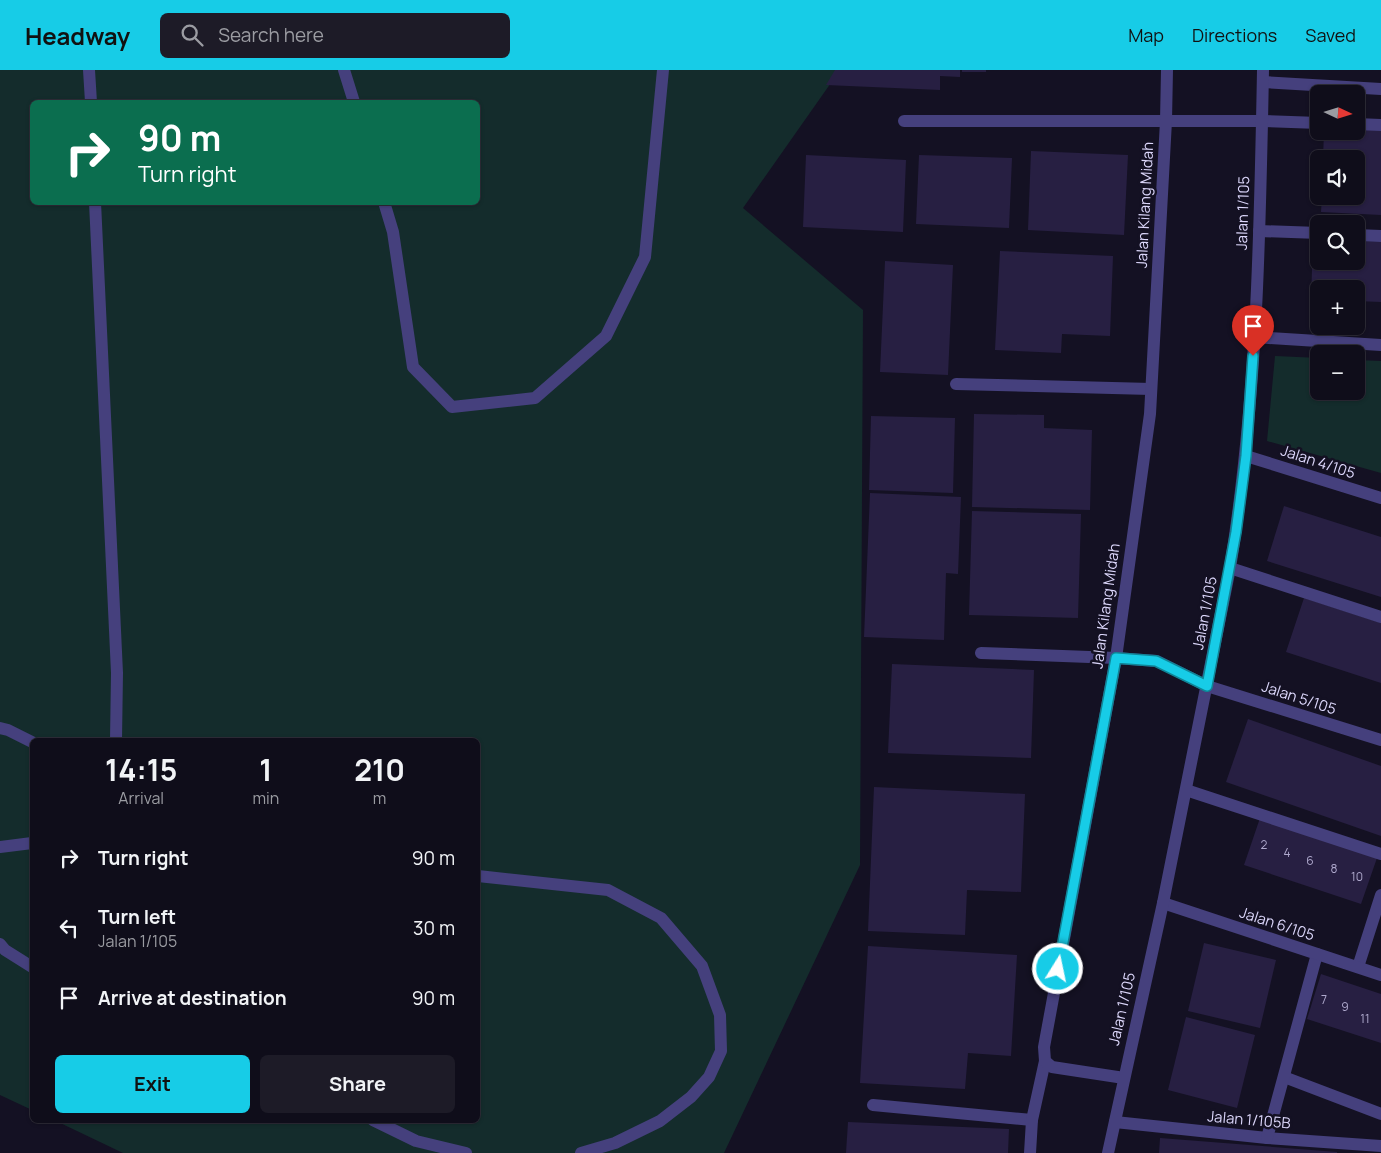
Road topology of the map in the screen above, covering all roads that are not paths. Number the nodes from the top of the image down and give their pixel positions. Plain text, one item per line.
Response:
1 (89, 70) edge
2 (344, 70) edge
3 (664, 70) edge
4 (1167, 70) edge
5 (1263, 76) edge
6 (1381, 90) edge
7 (91, 100) edge
8 (353, 100) edge
9 (1262, 120) junction
10 (904, 121) dead end
11 (1166, 121) junction
12 (1310, 123) edge
13 (1365, 124) edge
14 (1381, 125) edge
15 (95, 205) edge
16 (385, 205) edge
17 (1259, 231) junction
18 (1310, 233) edge
19 (1365, 235) edge
20 (1381, 236) edge
21 (1254, 337) junction
22 (1381, 345) edge
23 (956, 384) dead end
24 (1151, 389) junction
25 (1246, 456) junction
26 (1381, 498) edge
27 (1230, 568) junction
28 (1381, 617) edge
29 (981, 653) dead end
30 (1116, 658) junction
31 (1207, 686) junction
32 (0, 728) edge
33 (116, 738) edge
34 (1381, 740) edge
35 (30, 741) edge
36 (1186, 790) junction
37 (30, 843) edge
38 (0, 847) edge
39 (1381, 854) edge
40 (480, 876) edge
41 (1381, 895) edge
42 (1163, 903) junction
43 (0, 944) edge
44 (1317, 954) junction
45 (30, 966) edge
46 (1358, 967) junction
47 (1381, 975) edge
48 (1045, 1060) junction
49 (1284, 1077) junction
50 (1124, 1078) junction
51 (873, 1105) dead end
52 (1381, 1114) edge
53 (1032, 1120) junction
54 (1114, 1122) junction
55 (379, 1123) edge
56 (1267, 1138) junction
57 (1381, 1146) edge
58 (466, 1153) edge
59 (581, 1153) edge
60 (1030, 1153) edge
61 (1108, 1153) edge

1 - 7 street
2 - 8 street
3 - 16 street
4 - 11 street, Jalan Kilang Midah
5 - 6 street
5 - 9 street, Jalan 1/105
9 - 11 street
9 - 12 street
9 - 17 street, Jalan 1/105
10 - 11 street
11 - 24 street, Jalan Kilang Midah
13 - 14 street
15 - 33 street
17 - 18 street
17 - 21 street, Jalan 1/105
19 - 20 street
21 - 22 street
21 - 25 street, Jalan 1/105
23 - 24 street
24 - 30 street, Jalan Kilang Midah
25 - 26 street, Jalan 4/105
25 - 27 street, Jalan 1/105
27 - 28 street
27 - 31 street, Jalan 1/105
29 - 30 street, Jalan 5/105
30 - 31 street, Jalan 5/105
30 - 48 street, Jalan Kilang Midah
31 - 34 street, Jalan 5/105
31 - 36 street, Jalan 1/105
32 - 35 street
36 - 39 street
36 - 42 street, Jalan 1/105
37 - 38 street
40 - 59 street
41 - 46 street
42 - 44 street, Jalan 6/105
42 - 50 street, Jalan 1/105
43 - 45 street
44 - 46 street, Jalan 6/105
44 - 49 street
46 - 47 street, Jalan 6/105
48 - 50 street
48 - 53 street, Jalan Kilang Midah
49 - 52 street
49 - 56 street
50 - 54 street, Jalan 1/105
51 - 53 street
53 - 60 street, Jalan Kilang Midah
54 - 56 street, Jalan 1/105B
54 - 61 street, Jalan 1/105
55 - 58 street
56 - 57 street, Jalan 1/105B

